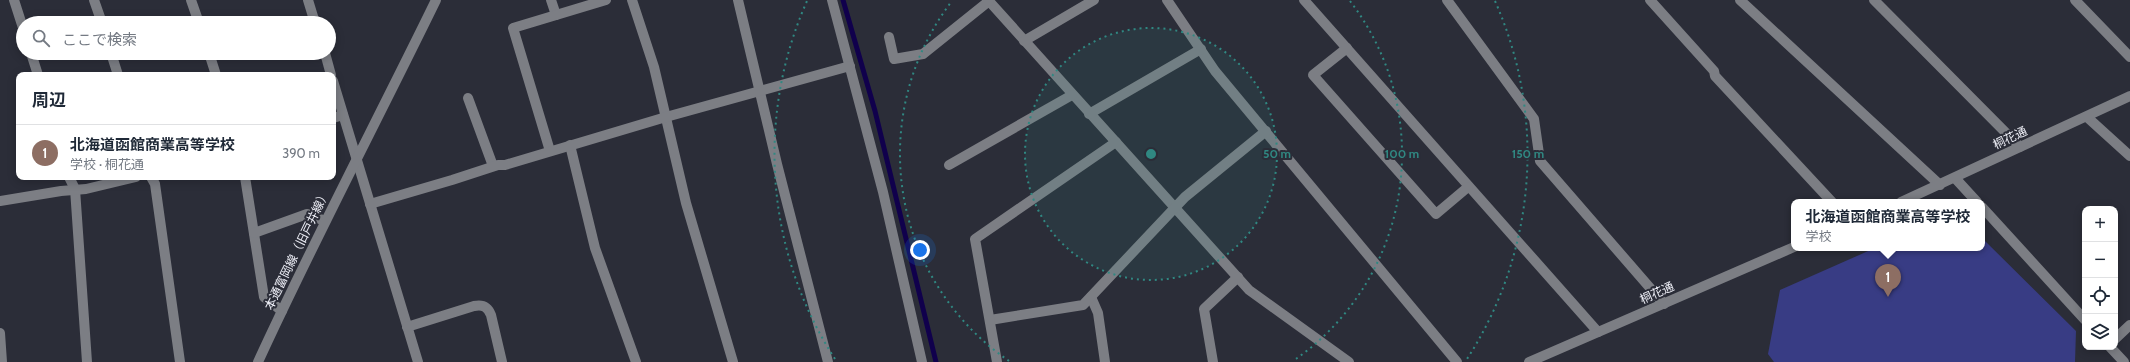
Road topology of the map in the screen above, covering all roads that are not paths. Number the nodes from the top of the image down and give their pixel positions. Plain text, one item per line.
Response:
1 (14, 0) edge
2 (94, 0) edge
3 (191, 0) edge
4 (308, 0) edge
5 (436, 0) edge
6 (551, 0) edge
7 (606, 0) edge
8 (632, 0) edge
9 (738, 0) edge
10 (832, 0) edge
11 (988, 0) edge
12 (1094, 0) edge
13 (1167, 0) edge
14 (1304, 0) edge
15 (1447, 0) edge
16 (1650, 0) edge
17 (1740, 0) edge
18 (1874, 0) edge
19 (2075, 0) edge
20 (556, 15) junction
21 (19, 16) edge
22 (100, 16) edge
23 (197, 16) edge
24 (313, 16) edge
25 (888, 37) dead end
26 (1024, 40) junction
27 (1347, 48) junction
28 (1201, 50) junction
29 (2130, 56) edge
30 (33, 60) edge
31 (113, 60) edge
32 (211, 60) edge
33 (327, 60) edge
34 (850, 66) junction
35 (37, 72) edge
36 (117, 72) edge
37 (215, 72) edge
38 (330, 72) edge
39 (336, 90) edge
40 (760, 90) junction
41 (1072, 95) junction
42 (2130, 96) edge
43 (468, 98) dead end
44 (1089, 114) junction
45 (344, 115) junction
46 (336, 117) edge
47 (666, 117) junction
48 (2087, 117) junction
49 (1266, 131) junction
50 (1116, 142) junction
51 (570, 145) junction
52 (2020, 147) junction
53 (550, 151) junction
54 (2130, 156) edge
55 (357, 162) junction
56 (949, 165) dead end
57 (492, 166) junction
58 (1955, 178) junction
59 (70, 180) edge
60 (124, 180) edge
61 (153, 180) edge
62 (245, 180) edge
63 (1940, 185) junction
64 (1468, 186) junction
65 (74, 189) junction
66 (1829, 199) edge
67 (1908, 199) edge
68 (1974, 199) edge
69 (0, 200) edge
70 (370, 204) junction
71 (1175, 208) junction
72 (1985, 210) edge
73 (325, 221) junction
74 (254, 233) junction
75 (1791, 248) edge
76 (1238, 277) junction
77 (1091, 297) junction
78 (1664, 304) junction
79 (282, 311) junction
80 (2082, 317) edge
81 (990, 320) junction
82 (2130, 325) edge
83 (407, 327) junction
84 (1598, 332) junction
85 (0, 333) edge
86 (2118, 336) edge
87 (2113, 350) edge
88 (2, 362) edge
89 (87, 362) edge
90 (180, 362) edge
91 (258, 362) edge
92 (418, 362) edge
93 (502, 362) edge
94 (636, 362) edge
95 (733, 362) edge
96 (828, 362) edge
97 (922, 362) edge
98 (997, 362) edge
99 (1105, 362) edge
100 (1213, 362) edge
101 (1349, 362) edge
102 (1457, 362) edge
103 (1529, 362) edge
104 (2124, 362) edge

1 - 21 street
2 - 22 street
3 - 23 street
4 - 24 street
5 - 55 street, 本通富岡線（旧戸井線）
6 - 20 street
7 - 20 street
8 - 47 street
9 - 40 street
10 - 34 street
11 - 25 street
11 - 26 street
12 - 26 street
13 - 28 street
14 - 27 street
15 - 78 street
16 - 66 street
17 - 63 street
18 - 52 street
19 - 29 street
20 - 53 street
26 - 41 street
27 - 64 street
27 - 64 street
28 - 44 street
28 - 49 street
30 - 35 street
31 - 36 street
32 - 37 street
33 - 38 street
34 - 40 street
34 - 97 street
39 - 45 street
40 - 47 street
40 - 96 street
41 - 44 street
41 - 56 street
42 - 48 street, 桐花通
43 - 57 street
44 - 50 street
45 - 46 street
45 - 55 street
47 - 51 street
47 - 95 street
48 - 52 street, 桐花通
48 - 54 street
49 - 71 street
49 - 102 street
50 - 71 street
50 - 81 street
51 - 53 street
51 - 94 street
52 - 58 street, 桐花通
53 - 57 street
55 - 70 street
55 - 73 street, 本通富岡線（旧戸井線）
57 - 70 street
58 - 63 street, 桐花通
58 - 68 street
59 - 65 street
60 - 65 street
61 - 90 street
62 - 74 street
63 - 67 street, 桐花通
64 - 84 street
65 - 69 street
65 - 89 street
70 - 83 street
71 - 76 street
71 - 77 street
72 - 80 street
73 - 74 street
73 - 79 street, 本通富岡線（旧戸井線）
74 - 79 street
75 - 78 street, 桐花通
76 - 100 street
76 - 101 street
77 - 81 street
77 - 99 street
78 - 84 street, 桐花通
79 - 91 street, 本通富岡線（旧戸井線）
81 - 98 street
82 - 86 street
83 - 92 street
83 - 93 street
84 - 103 street, 桐花通
85 - 88 street
87 - 104 street

